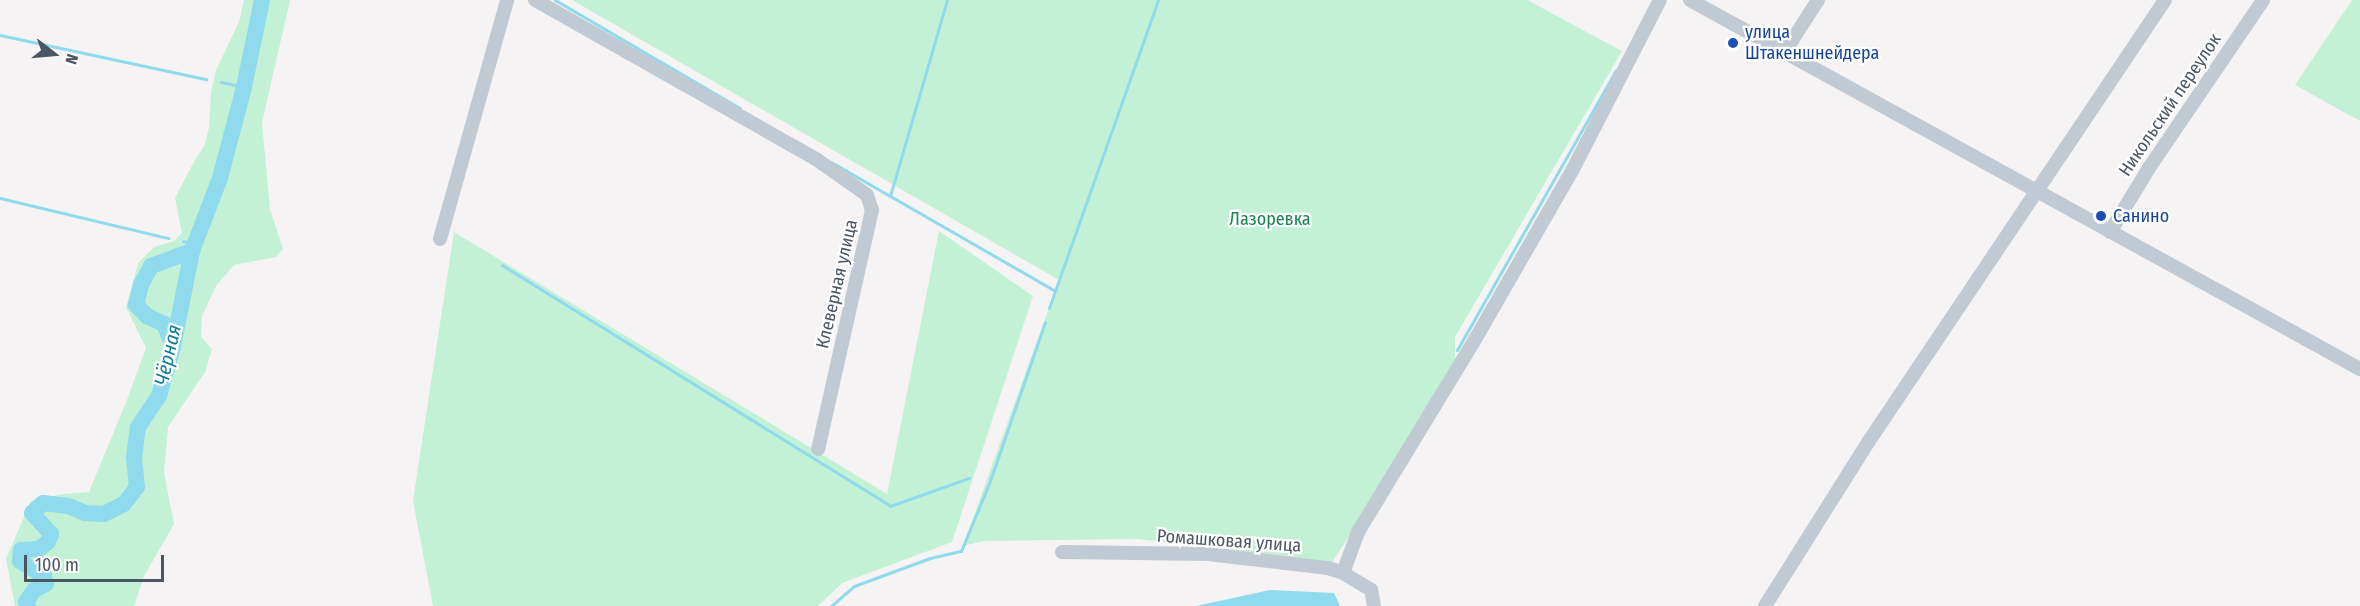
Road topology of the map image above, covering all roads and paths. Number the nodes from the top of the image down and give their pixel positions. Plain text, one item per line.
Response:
1 (507, 0) edge
2 (535, 0) edge
3 (1660, 0) edge
4 (1690, 0) edge
5 (1818, 0) edge
6 (2165, 0) edge
7 (2263, 0) edge
8 (1784, 53) junction
9 (2038, 192) junction
10 (2110, 232) junction
11 (440, 239) dead end
12 (2360, 369) edge
13 (818, 449) dead end
14 (1062, 552) dead end
15 (1343, 573) junction
16 (1374, 606) edge
17 (1765, 606) edge

1 - 11 street
2 - 13 street, Клеверная улица
3 - 15 street
4 - 8 street
5 - 8 street
6 - 9 street
7 - 10 street, Никольский переулок
8 - 9 street
9 - 10 street
9 - 17 street
10 - 12 street
14 - 15 street, Ромашковая улица
15 - 16 street, Ромашковая улица

